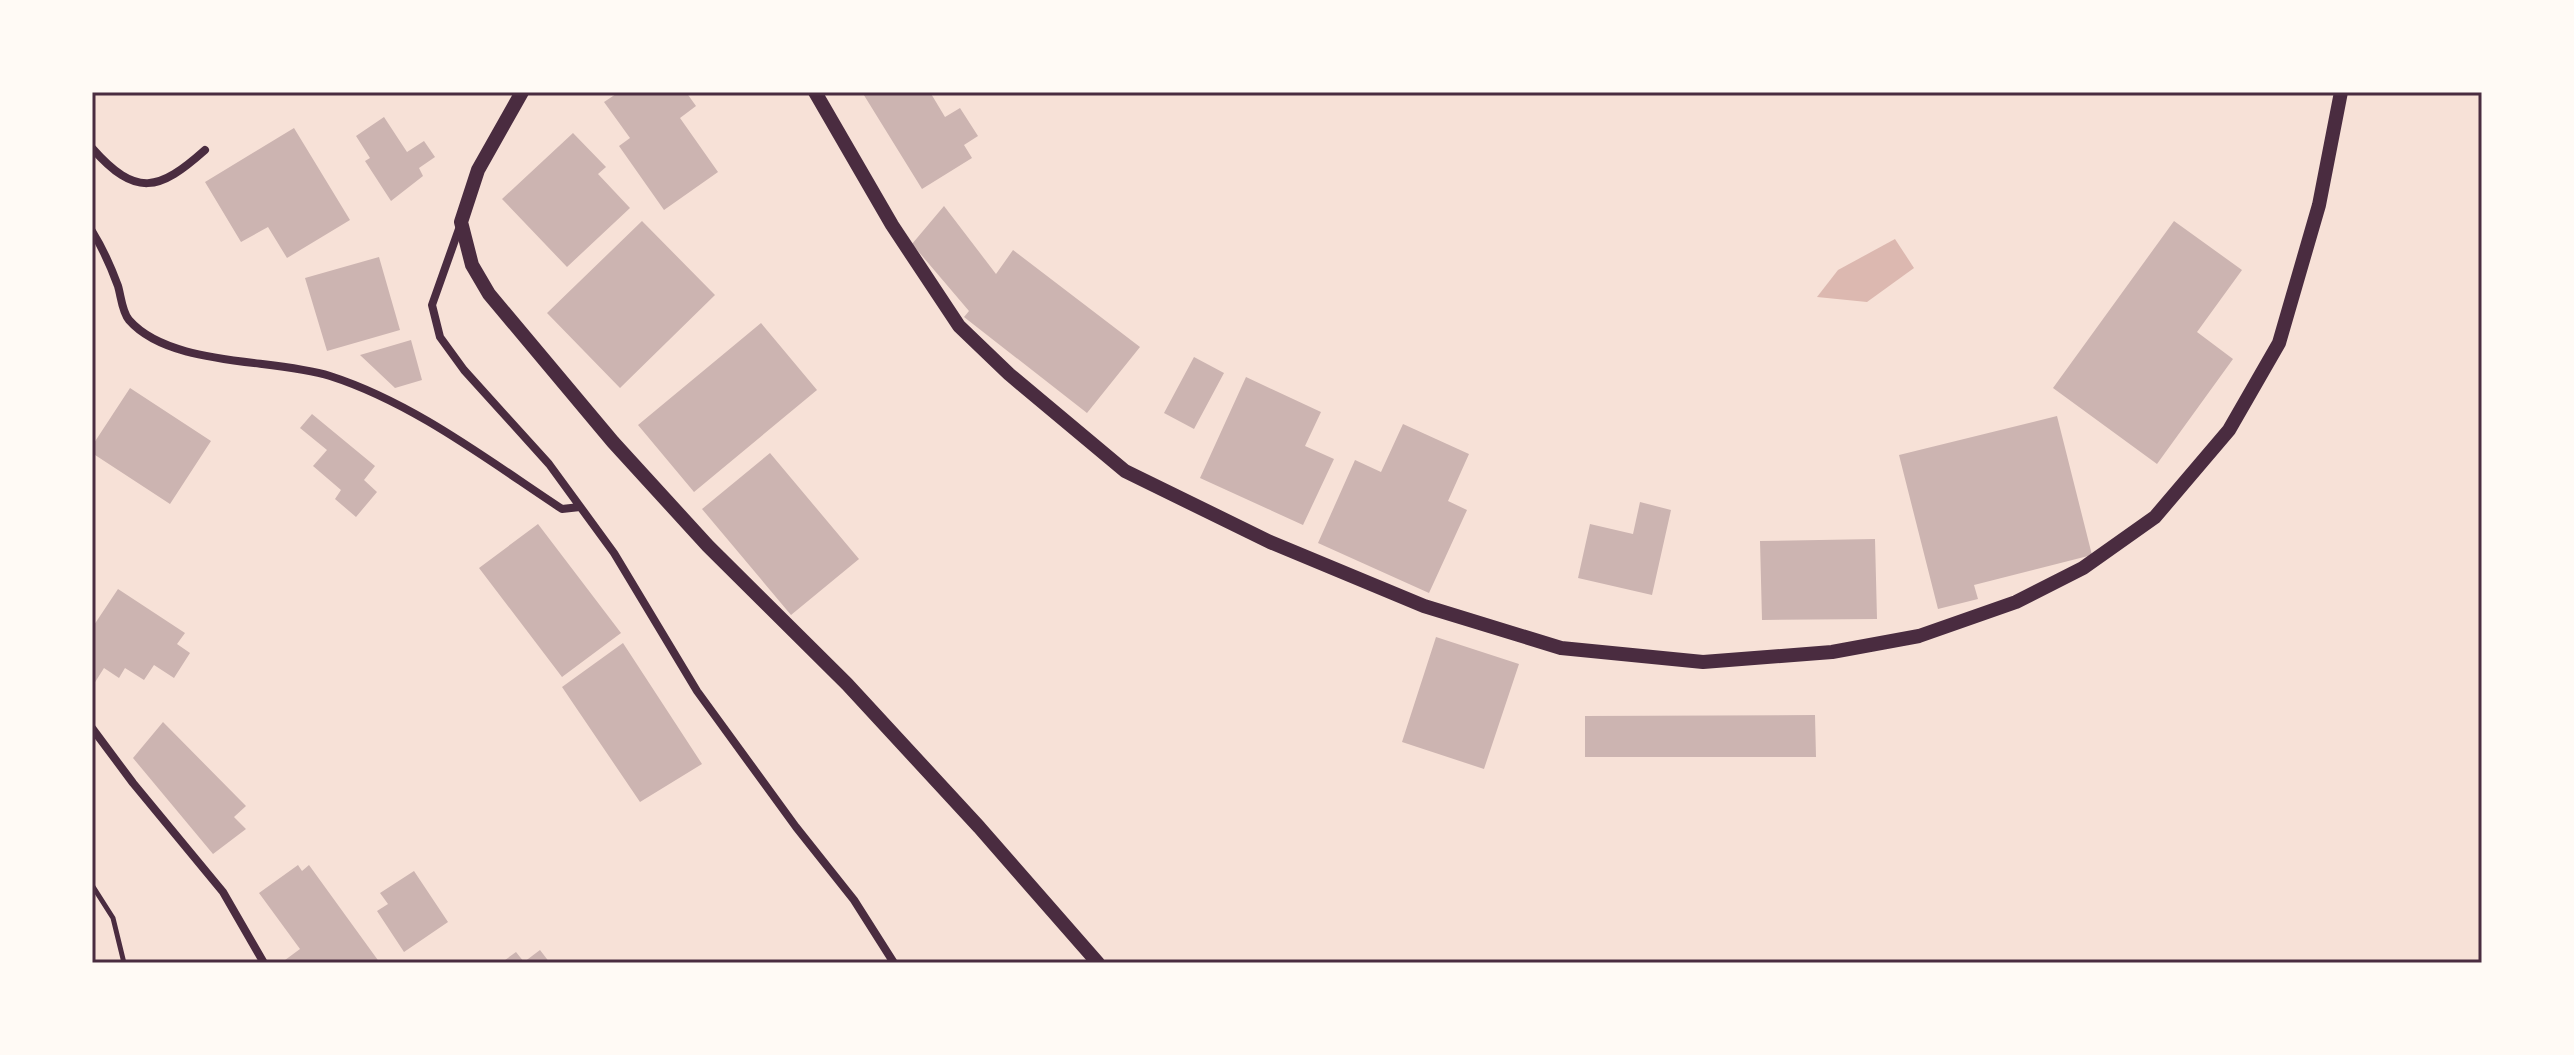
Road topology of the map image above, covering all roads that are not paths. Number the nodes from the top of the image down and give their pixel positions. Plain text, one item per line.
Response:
1 (522, 92) edge
2 (815, 92) edge
3 (2341, 92) edge
4 (92, 148) edge
5 (205, 150) dead end
6 (461, 222) junction
7 (92, 231) edge
8 (580, 507) junction
9 (92, 728) edge
10 (264, 963) edge
11 (894, 963) edge
12 (1098, 963) edge

1 - 6 street
2 - 3 street
4 - 5 street
6 - 8 street
6 - 12 street
7 - 8 street
8 - 11 street
9 - 10 street

